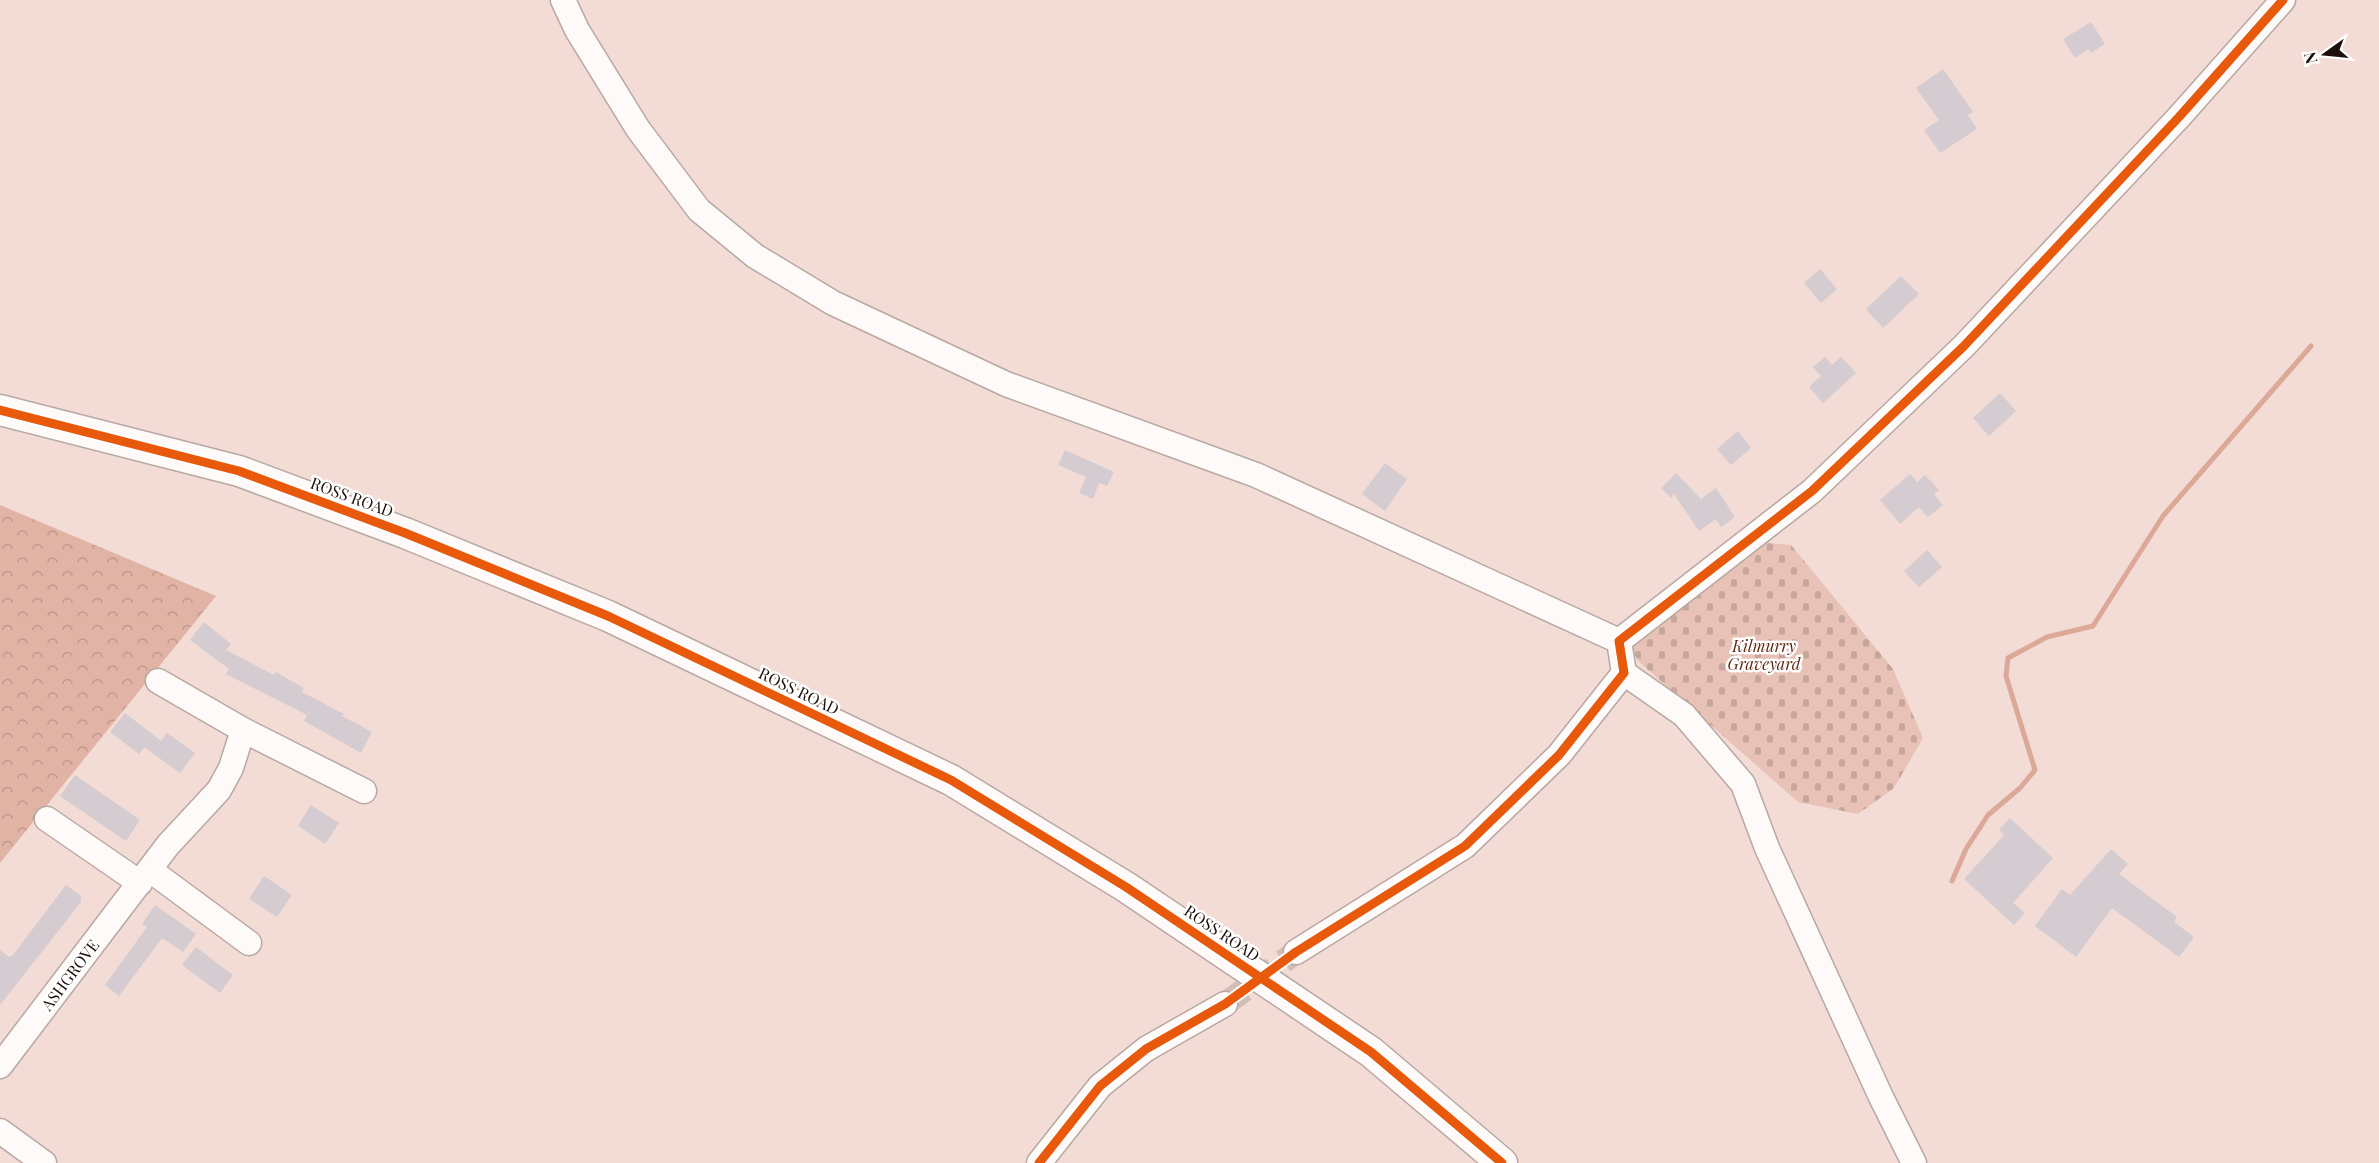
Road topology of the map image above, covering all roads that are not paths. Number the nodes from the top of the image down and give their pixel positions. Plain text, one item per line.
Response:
1 (563, 0) edge
2 (2283, 0) edge
3 (0, 410) edge
4 (1619, 641) junction
5 (1624, 673) junction
6 (158, 681) dead end
7 (243, 730) junction
8 (364, 792) dead end
9 (47, 819) dead end
10 (145, 876) junction
11 (249, 942) dead end
12 (1296, 952) tunnel mouth
13 (1225, 1004) tunnel mouth
14 (0, 1066) edge
15 (0, 1131) edge
16 (44, 1163) edge
17 (1039, 1163) edge
18 (1502, 1163) edge
19 (1914, 1163) edge

1 - 4 street
2 - 4 street
3 - 18 main road, ROSS ROAD
4 - 5 street
5 - 12 street
5 - 19 street
6 - 7 street
7 - 8 street
7 - 10 street, ASHGROVE
9 - 10 street
10 - 11 street
10 - 14 street, ASHGROVE
13 - 17 street
15 - 16 street

